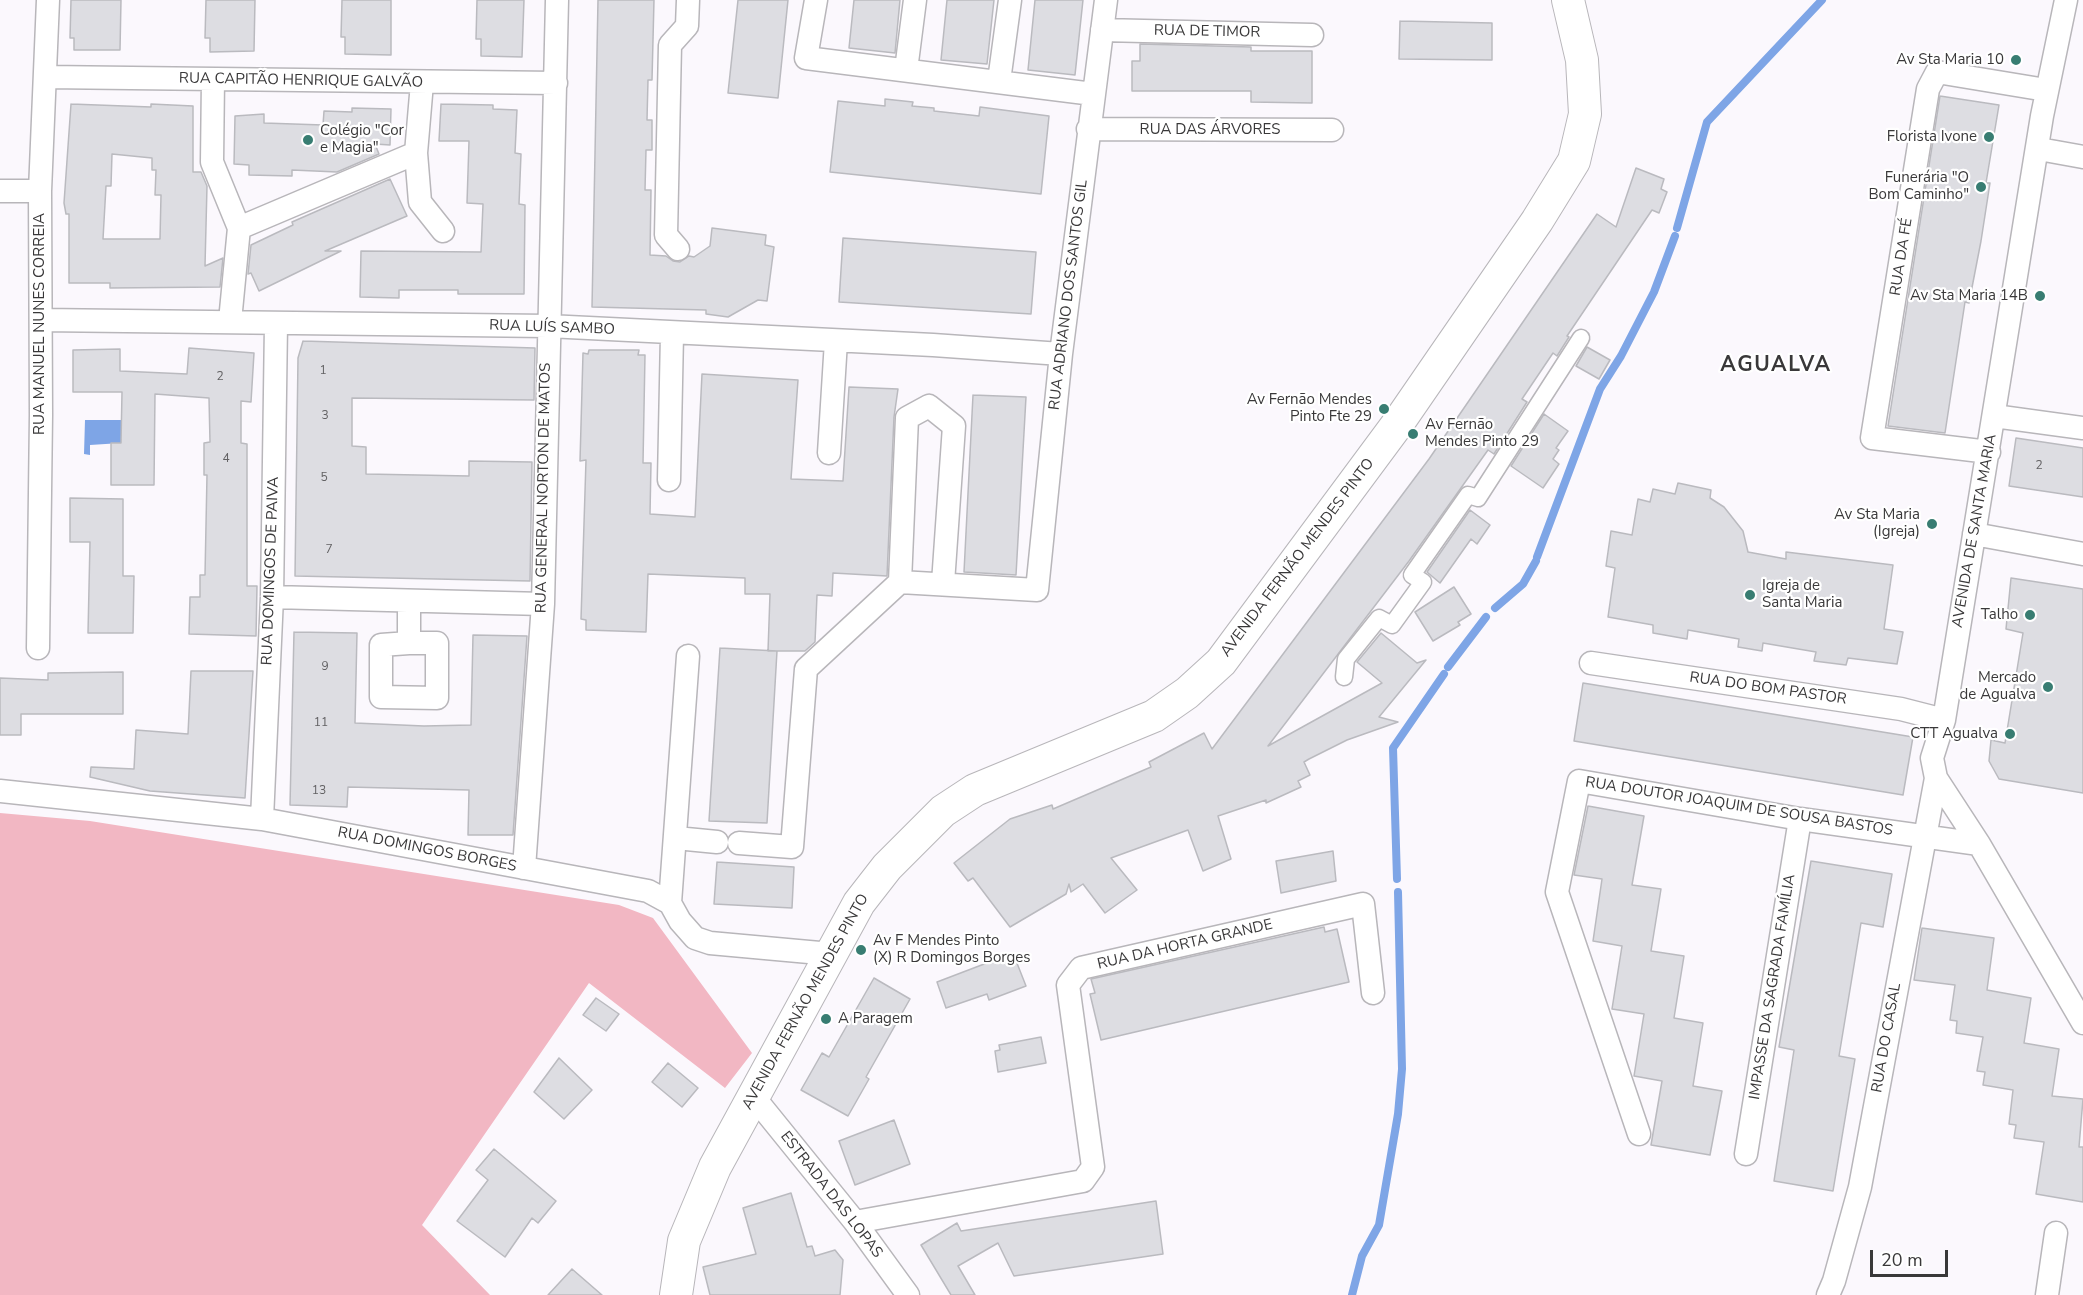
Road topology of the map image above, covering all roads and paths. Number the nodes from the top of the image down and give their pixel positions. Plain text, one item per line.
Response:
1 (48, 0) edge
2 (557, 0) edge
3 (688, 0) edge
4 (816, 0) edge
5 (915, 0) edge
6 (1010, 0) edge
7 (1106, 0) edge
8 (1568, 0) edge
9 (2066, 0) edge
10 (1102, 30) junction
11 (1312, 34) dead end
12 (906, 70) junction
13 (46, 77) junction
14 (213, 79) junction
15 (999, 81) junction
16 (556, 83) junction
17 (422, 84) junction
18 (2046, 90) junction
19 (1093, 94) junction
20 (1088, 129) junction
21 (1332, 130) dead end
22 (2038, 149) junction
23 (416, 153) junction
24 (2083, 157) edge
25 (0, 190) edge
26 (40, 190) junction
27 (239, 228) junction
28 (443, 231) dead end
29 (678, 249) dead end
30 (41, 320) junction
31 (230, 321) junction
32 (276, 324) junction
33 (548, 326) junction
34 (672, 334) junction
35 (1581, 338) dead end
36 (836, 341) junction
37 (1061, 354) junction
38 (1994, 416) junction
39 (2083, 428) edge
40 (1989, 452) junction
41 (829, 453) dead end
42 (669, 480) dead end
43 (1974, 534) junction
44 (2083, 554) edge
45 (900, 582) junction
46 (943, 584) junction
47 (272, 597) junction
48 (409, 600) junction
49 (543, 604) junction
50 (409, 643) dead end
51 (38, 648) dead end
52 (688, 656) dead end
53 (1591, 663) dead end
54 (1344, 677) dead end
55 (1944, 720) junction
56 (1936, 778) junction
57 (0, 791) edge
58 (262, 819) junction
59 (1800, 819) junction
60 (1924, 837) junction
61 (676, 838) junction
62 (1979, 844) junction
63 (524, 868) junction
64 (670, 903) junction
65 (831, 954) junction
66 (1373, 993) dead end
67 (2083, 1023) edge
68 (753, 1096) junction
69 (1639, 1134) dead end
70 (1746, 1154) dead end
71 (855, 1222) junction
72 (2056, 1233) dead end
73 (676, 1295) edge
74 (908, 1295) edge
75 (1828, 1295) edge
76 (2047, 1295) edge

1 - 13 street, RUA MANUEL NUNES CORREIA
2 - 16 street, RUA GENERAL NORTON DE MATOS
3 - 29 street
4 - 12 street
5 - 12 street
6 - 15 street
7 - 10 street, RUA ADRIANO DOS SANTOS GIL
8 - 65 main road, AVENIDA FERNÃO MENDES PINTO
9 - 18 street, AVENIDA DE SANTA MARIA
10 - 11 street, RUA DE TIMOR
10 - 19 street, RUA ADRIANO DOS SANTOS GIL
12 - 15 street
13 - 14 street, RUA CAPITÃO HENRIQUE GALVÃO
13 - 26 street, RUA MANUEL NUNES CORREIA
14 - 17 street, RUA CAPITÃO HENRIQUE GALVÃO
14 - 27 street
15 - 19 street
16 - 17 street, RUA CAPITÃO HENRIQUE GALVÃO
16 - 33 street, RUA GENERAL NORTON DE MATOS
17 - 23 street
18 - 22 street, AVENIDA DE SANTA MARIA
18 - 40 street, RUA DA FÉ
19 - 20 street, RUA ADRIANO DOS SANTOS GIL
20 - 21 street, RUA DAS ÁRVORES
20 - 37 street, RUA ADRIANO DOS SANTOS GIL
22 - 24 street
22 - 38 street, AVENIDA DE SANTA MARIA
23 - 27 street
23 - 28 street
25 - 26 street
26 - 30 street, RUA MANUEL NUNES CORREIA
27 - 31 street
30 - 31 street, RUA LUÍS SAMBO
30 - 51 street, RUA MANUEL NUNES CORREIA
31 - 32 street, RUA LUÍS SAMBO
32 - 33 street, RUA LUÍS SAMBO
32 - 47 street, RUA DOMINGOS DE PAIVA
33 - 34 street, RUA LUÍS SAMBO
33 - 49 street, RUA GENERAL NORTON DE MATOS
34 - 36 street, RUA LUÍS SAMBO
34 - 42 street
35 - 54 street
36 - 37 street, RUA LUÍS SAMBO
36 - 41 street
37 - 46 street, RUA ADRIANO DOS SANTOS GIL
38 - 39 street
38 - 40 street, AVENIDA DE SANTA MARIA
40 - 43 street, AVENIDA DE SANTA MARIA
43 - 44 street
43 - 55 street, AVENIDA DE SANTA MARIA
45 - 46 street
45 - 46 street
45 - 61 street
47 - 48 street
47 - 58 street, RUA DOMINGOS DE PAIVA
48 - 49 street
48 - 50 street
49 - 63 street, RUA GENERAL NORTON DE MATOS
52 - 61 street
53 - 55 street, RUA DO BOM PASTOR
55 - 56 street, AVENIDA DE SANTA MARIA
56 - 60 street, RUA DO CASAL
56 - 62 street
57 - 58 street, RUA DOMINGOS BORGES
58 - 63 street, RUA DOMINGOS BORGES
59 - 60 street, RUA DOUTOR JOAQUIM DE SOUSA BASTOS
59 - 69 street, RUA DOUTOR JOAQUIM DE SOUSA BASTOS
59 - 70 street, IMPASSE DA SAGRADA FAMÍLIA
60 - 62 street, RUA DOUTOR JOAQUIM DE SOUSA BASTOS
60 - 75 street, RUA DO CASAL
61 - 64 street
62 - 67 street
63 - 64 street, RUA DOMINGOS BORGES
64 - 65 street
65 - 68 main road, AVENIDA FERNÃO MENDES PINTO
66 - 71 street, RUA DA HORTA GRANDE
68 - 71 street, ESTRADA DAS LOPAS
68 - 73 main road, AVENIDA FERNÃO MENDES PINTO
71 - 74 street, ESTRADA DAS LOPAS
72 - 76 street

